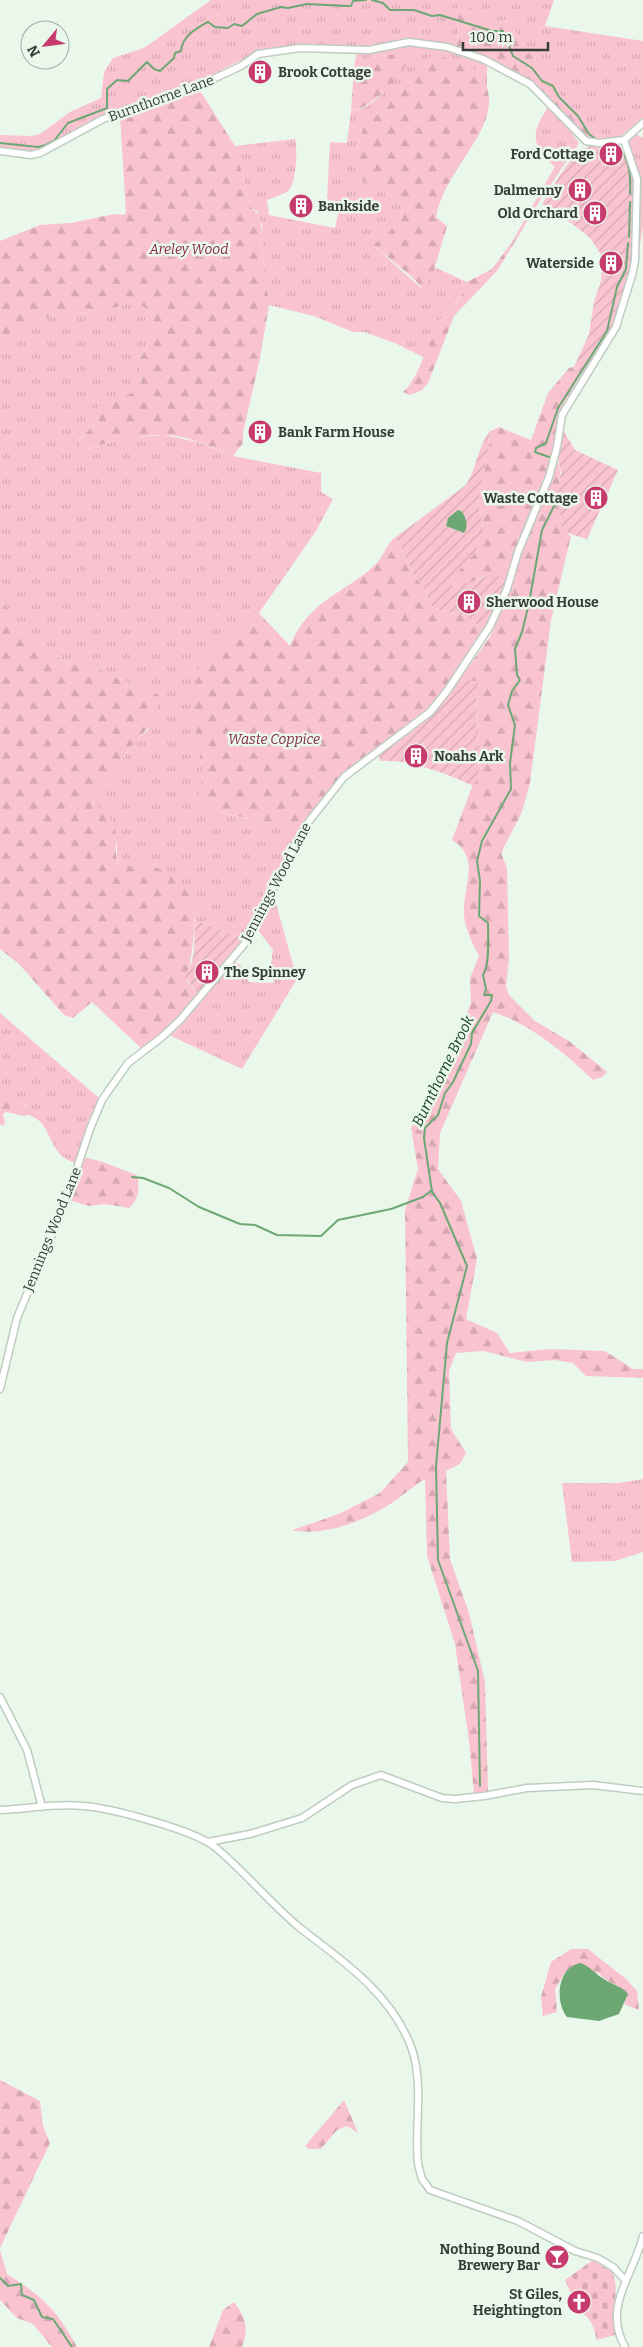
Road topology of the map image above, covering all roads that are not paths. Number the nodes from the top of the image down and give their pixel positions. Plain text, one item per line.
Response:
1 (643, 123) edge
2 (624, 140) junction
3 (0, 151) edge
4 (0, 1389) edge
5 (0, 1697) edge
6 (643, 1791) edge
7 (42, 1807) junction
8 (0, 1810) edge
9 (208, 1842) junction
10 (643, 2236) edge
11 (625, 2280) junction
12 (625, 2347) edge

1 - 2 street
2 - 3 street, Burnthorne Lane
2 - 4 street, Jennings Wood Lane
5 - 7 street
6 - 9 street
7 - 8 street
7 - 9 street
9 - 11 street
10 - 11 street
11 - 12 street

